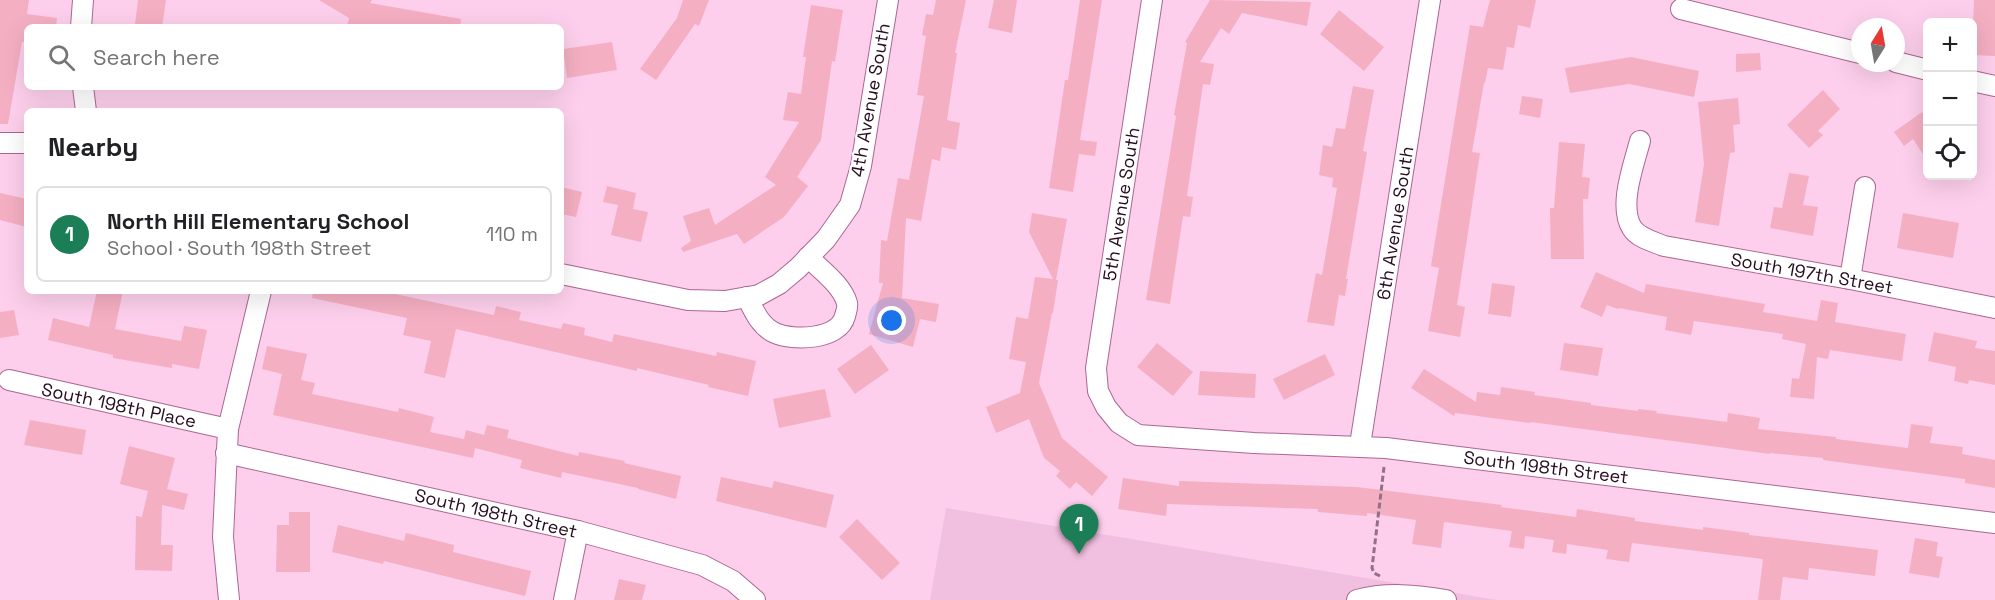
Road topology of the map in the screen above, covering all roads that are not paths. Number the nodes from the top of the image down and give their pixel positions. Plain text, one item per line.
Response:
1 (83, 0) edge
2 (888, 0) edge
3 (1152, 0) edge
4 (1430, 0) edge
5 (1681, 9) dead end
6 (81, 24) edge
7 (1851, 51) edge
8 (1905, 64) edge
9 (1923, 69) edge
10 (1977, 82) edge
11 (1995, 86) edge
12 (83, 90) edge
13 (86, 108) edge
14 (1640, 141) dead end
15 (0, 143) edge
16 (24, 143) edge
17 (1865, 187) dead end
18 (808, 257) junction
19 (564, 275) edge
20 (1850, 279) junction
21 (260, 294) edge
22 (747, 297) junction
23 (1995, 308) edge
24 (9, 380) dead end
25 (1106, 407) joint
26 (228, 429) junction
27 (1360, 445) junction
28 (226, 453) junction
29 (1995, 523) edge
30 (578, 531) junction
31 (229, 600) edge
32 (564, 600) edge
33 (755, 600) edge
34 (1357, 600) edge
35 (1446, 600) edge

1 - 6 street
2 - 18 street, 4th Avenue South
3 - 25 street, 5th Avenue South
4 - 27 street, 6th Avenue South
5 - 7 street
8 - 9 street
10 - 11 street
12 - 13 street
14 - 20 street, South 197th Street
15 - 16 street
17 - 20 street
18 - 22 street
18 - 22 street
19 - 22 street
20 - 23 street, South 197th Street
21 - 26 street
24 - 26 street, South 198th Place
25 - 27 street, South 198th Street
26 - 28 street
27 - 29 street, South 198th Street
28 - 30 street, South 198th Street
28 - 31 street
30 - 32 street
30 - 33 street, South 198th Street
34 - 35 street

